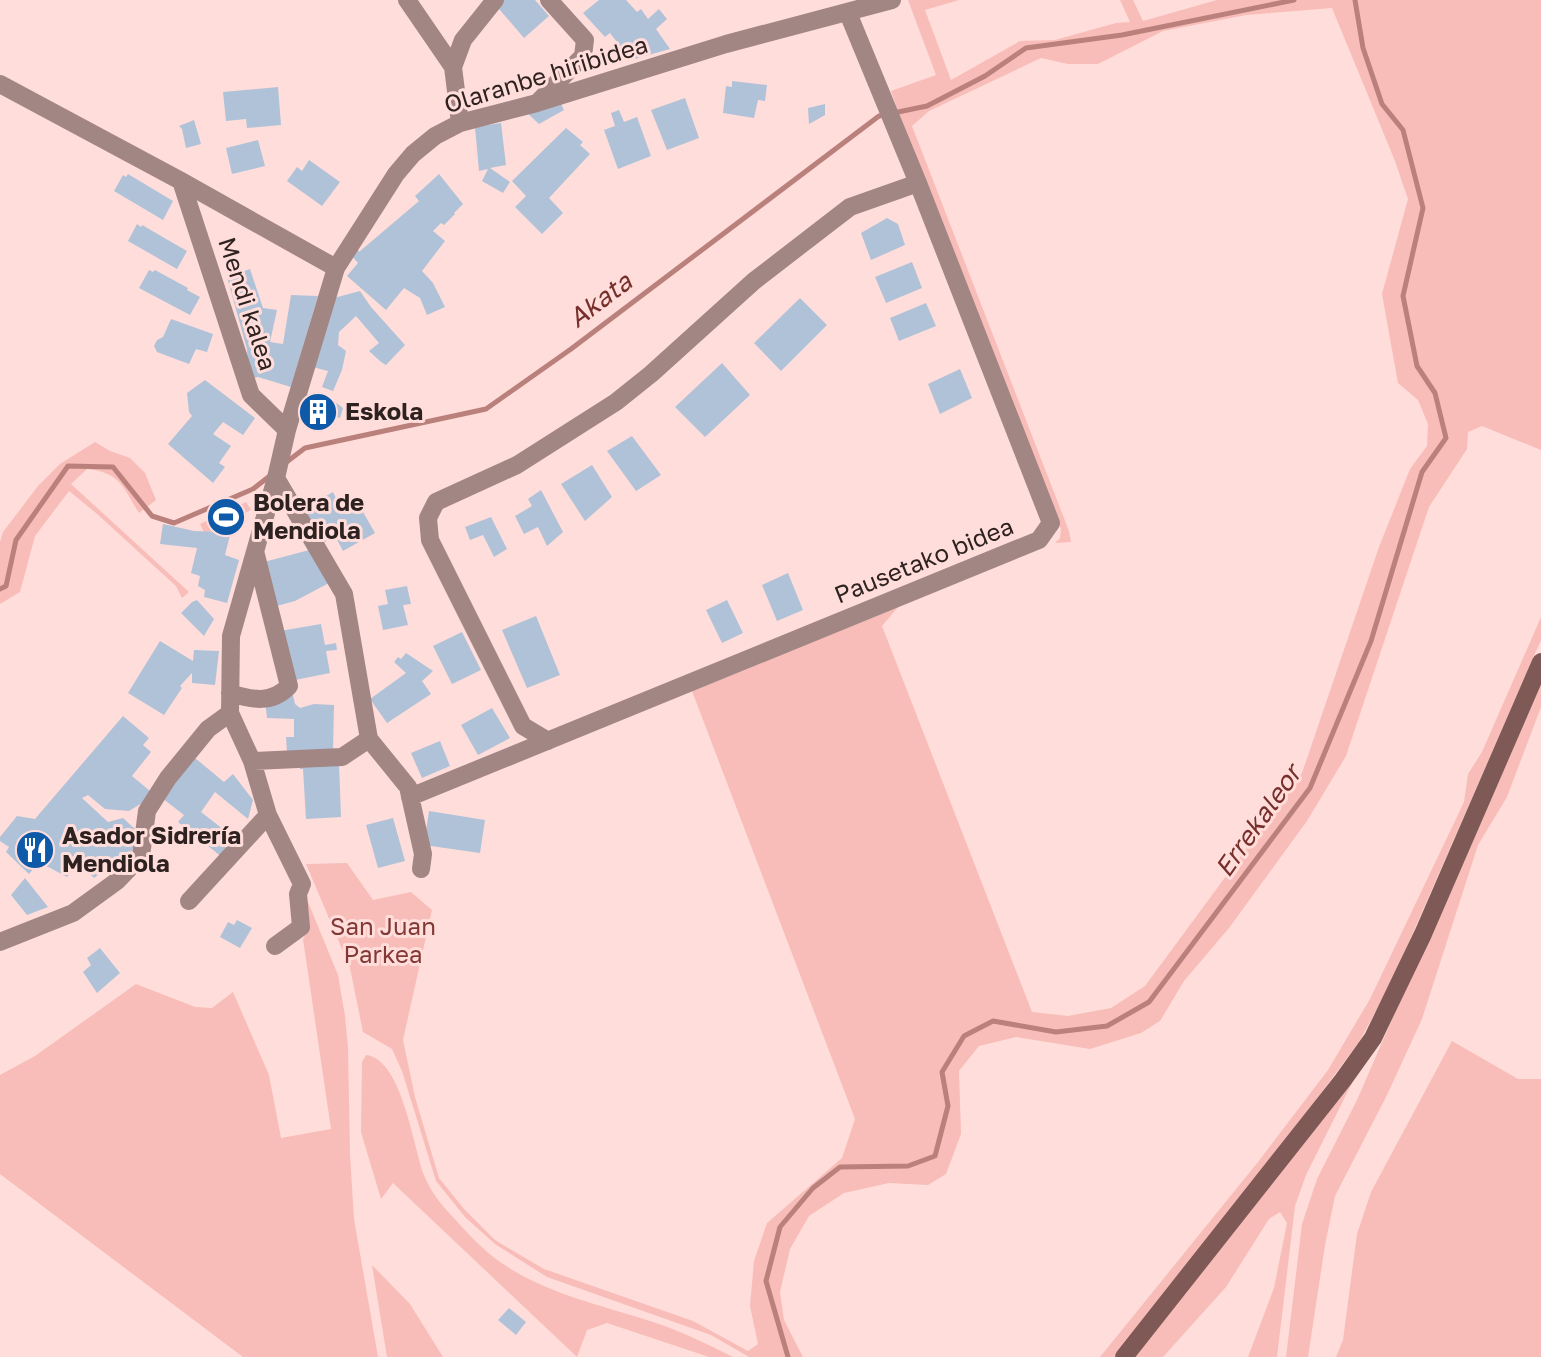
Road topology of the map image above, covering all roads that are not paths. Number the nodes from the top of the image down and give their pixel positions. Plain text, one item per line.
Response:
1 (407, 0) edge
2 (495, 0) edge
3 (549, 0) edge
4 (892, 0) edge
5 (848, 13) junction
6 (453, 67) junction
7 (0, 85) edge
8 (537, 103) junction
9 (460, 122) junction
10 (181, 181) junction
11 (918, 183) junction
12 (335, 268) junction
13 (287, 430) junction
14 (276, 478) junction
15 (256, 552) junction
16 (1541, 662) edge
17 (230, 693) junction
18 (230, 713) junction
19 (369, 739) junction
20 (548, 741) junction
21 (251, 761) junction
22 (410, 797) junction
23 (268, 815) junction
24 (421, 869) dead end
25 (189, 901) dead end
26 (0, 942) edge
27 (275, 946) dead end
28 (1124, 1357) edge

1 - 6 street
2 - 6 street
3 - 8 street
4 - 5 street, Olaranbe hiribidea
5 - 8 street, Olaranbe hiribidea
5 - 11 street, Pausetako bidea
6 - 9 street
7 - 10 street
8 - 9 street, Olaranbe hiribidea
9 - 12 street, Olaranbe hiribidea
10 - 12 street
10 - 13 street, Mendi kalea
11 - 20 street
11 - 20 street, Pausetako bidea
12 - 13 street, Olaranbe hiribidea
13 - 14 street, Olaranbe hiribidea
14 - 15 street, Olaranbe hiribidea
14 - 19 street
15 - 17 street, Olaranbe hiribidea
15 - 17 street
16 - 28 street
17 - 18 street, Olaranbe hiribidea
18 - 21 street
18 - 26 street
19 - 21 street
19 - 22 street
20 - 22 street, Pausetako bidea
21 - 23 street
22 - 24 street
23 - 25 street
23 - 27 street

